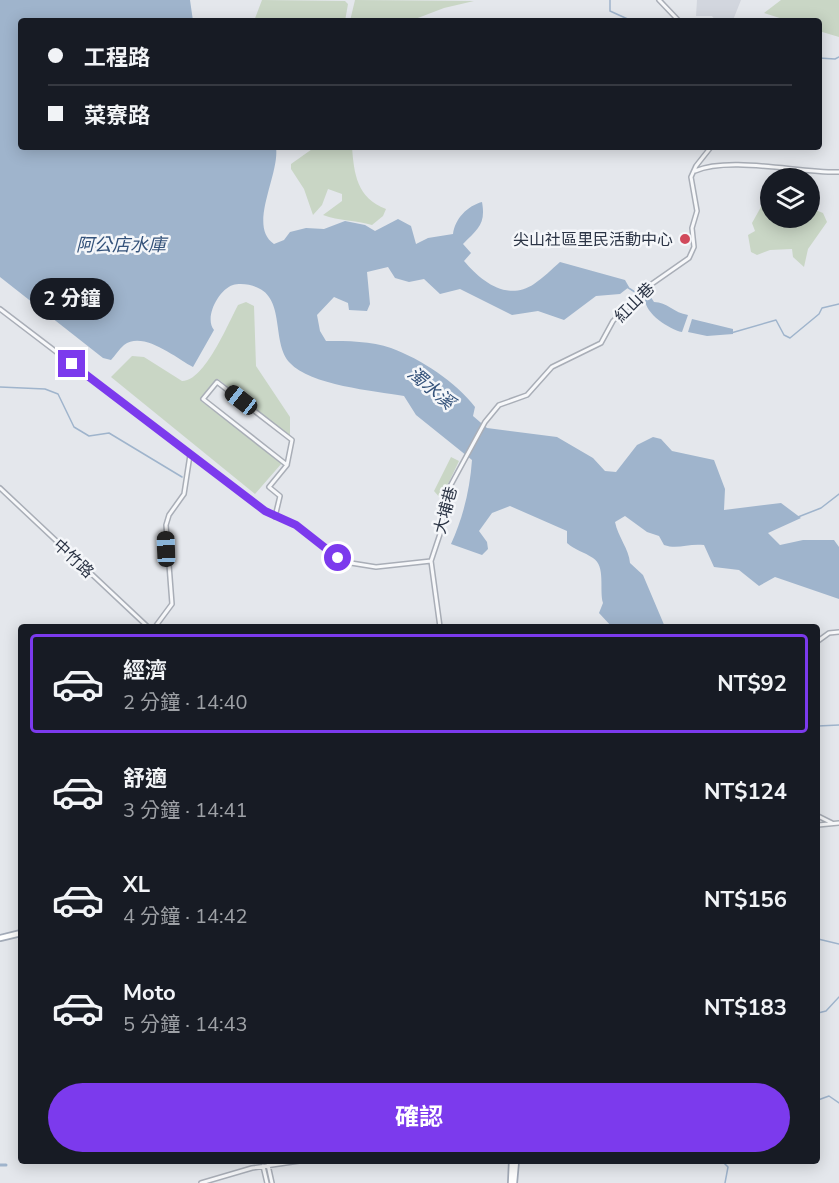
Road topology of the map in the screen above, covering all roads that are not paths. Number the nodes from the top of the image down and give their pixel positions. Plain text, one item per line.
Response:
1 (659, 0) edge
2 (676, 18) edge
3 (709, 150) edge
4 (693, 172) junction
5 (839, 172) edge
6 (0, 309) edge
7 (190, 455) junction
8 (463, 461) joint
9 (287, 465) junction
10 (0, 488) edge
11 (275, 518) junction
12 (431, 561) junction
13 (145, 624) edge
14 (157, 624) edge
15 (440, 624) edge
16 (839, 632) edge
17 (820, 640) edge
18 (820, 817) edge
19 (839, 823) edge
20 (833, 824) junction
21 (820, 825) edge
22 (18, 933) edge
23 (0, 937) edge
24 (276, 1164) edge
25 (514, 1164) edge
26 (268, 1165) junction
27 (263, 1166) junction
28 (201, 1183) edge
29 (267, 1183) edge
30 (272, 1183) edge
31 (513, 1183) edge

1 - 2 street
3 - 4 street
4 - 5 street
4 - 8 street, 紅山巷
6 - 7 street
7 - 11 street
7 - 14 street
8 - 12 street, 大埔巷
9 - 9 street
9 - 11 street
10 - 13 street, 中竹路
11 - 12 street
12 - 15 street
16 - 17 street
18 - 20 street
19 - 20 street
20 - 21 street
22 - 23 main road
24 - 26 street
25 - 31 main road
26 - 27 street
26 - 30 street
27 - 28 street
27 - 29 street

